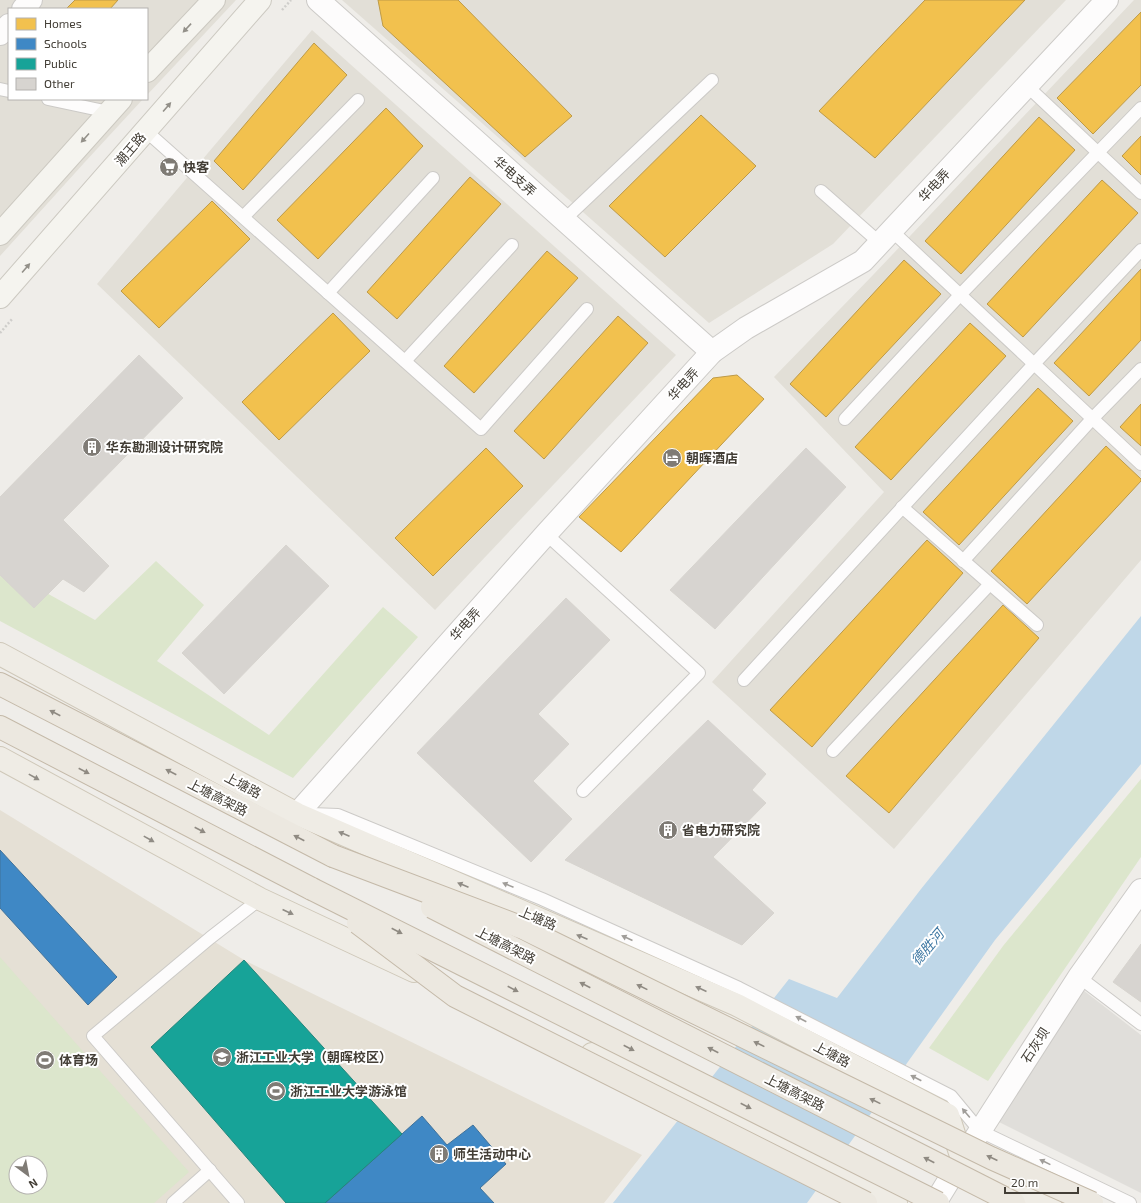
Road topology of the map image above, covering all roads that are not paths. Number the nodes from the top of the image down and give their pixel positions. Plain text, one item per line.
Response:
1 (31, 0) edge
2 (214, 0) edge
3 (260, 0) edge
4 (318, 0) edge
5 (1107, 0) edge
6 (24, 8) edge
7 (8, 26) edge
8 (0, 34) edge
9 (148, 70) edge
10 (712, 80) dead end
11 (1027, 86) junction
12 (59, 100) edge
13 (358, 100) dead end
14 (115, 105) edge
15 (1141, 108) edge
16 (146, 131) junction
17 (1098, 152) junction
18 (433, 178) dead end
19 (821, 191) dead end
20 (1141, 192) edge
21 (243, 217) junction
22 (564, 220) junction
23 (0, 234) edge
24 (886, 237) junction
25 (512, 245) dead end
26 (1141, 250) edge
27 (328, 293) junction
28 (960, 295) junction
29 (0, 297) edge
30 (587, 309) dead end
31 (712, 352) junction
32 (404, 361) junction
33 (1033, 364) junction
34 (1141, 369) edge
35 (845, 419) dead end
36 (1092, 419) junction
37 (1141, 464) edge
38 (902, 507) junction
39 (546, 534) junction
40 (963, 560) junction
41 (990, 584) junction
42 (1037, 625) dead end
43 (0, 654) edge
44 (744, 680) dead end
45 (0, 684) edge
46 (0, 727) edge
47 (834, 751) dead end
48 (0, 758) edge
49 (582, 791) dead end
50 (298, 814) junction
51 (333, 856) junction
52 (312, 888) junction
53 (1141, 890) edge
54 (260, 899) junction
55 (1079, 977) junction
56 (1141, 1024) edge
57 (950, 1105) junction
58 (980, 1131) junction
59 (962, 1159) junction
60 (210, 1170) junction
61 (173, 1203) edge
62 (238, 1203) edge
63 (866, 1203) edge
64 (895, 1203) edge
65 (935, 1203) edge
66 (938, 1203) edge
67 (1014, 1203) edge
68 (1050, 1203) edge
69 (1092, 1203) edge
70 (1130, 1203) edge

1 - 6 street
2 -> 9 main road
16 -> 3 main road, 潮王路
4 - 22 street, 华电支弄
5 - 11 street, 华电弄
7 - 8 street
10 - 22 lane
11 - 17 lane
11 - 24 street, 华电弄
12 - 14 lane
13 - 21 lane
14 -> 23 main road
15 - 17 lane
16 - 21 lane
29 -> 16 main road, 潮王路
17 - 20 lane
17 - 28 lane
18 - 27 lane
19 - 24 lane
21 - 27 lane
22 - 31 street, 华电支弄
24 - 28 lane
24 - 31 street, 华电弄
25 - 32 lane
26 - 33 lane
27 - 32 lane
28 - 33 lane
28 - 35 lane
30 - 32 lane
31 - 39 street, 华电弄
33 - 36 lane
33 - 38 lane
34 - 36 lane
36 - 37 lane
36 - 40 lane
38 - 40 lane
38 - 44 lane
39 - 49 lane
39 - 50 street, 华电弄
40 - 41 lane
41 - 42 lane
41 - 47 lane
43 - 50 main road, 上塘路
51 -> 45 highway, 上塘高架路
46 -> 52 highway
48 -> 54 main road
57 -> 50 main road, 上塘路
67 -> 51 highway, 上塘高架路, bridge
69 -> 51 highway, bridge
52 - 63 highway, bridge
52 -> 66 highway, bridge
53 - 55 street, 石灰坝
54 - 60 lane
54 -> 64 main road
55 - 56 lane
55 - 58 street, 石灰坝
58 -> 57 lane
57 - 59 main road
58 - 59 street, 石灰坝
70 -> 58 lane
59 - 65 street, 石灰坝
59 - 68 main road
60 - 61 lane
60 - 62 lane

